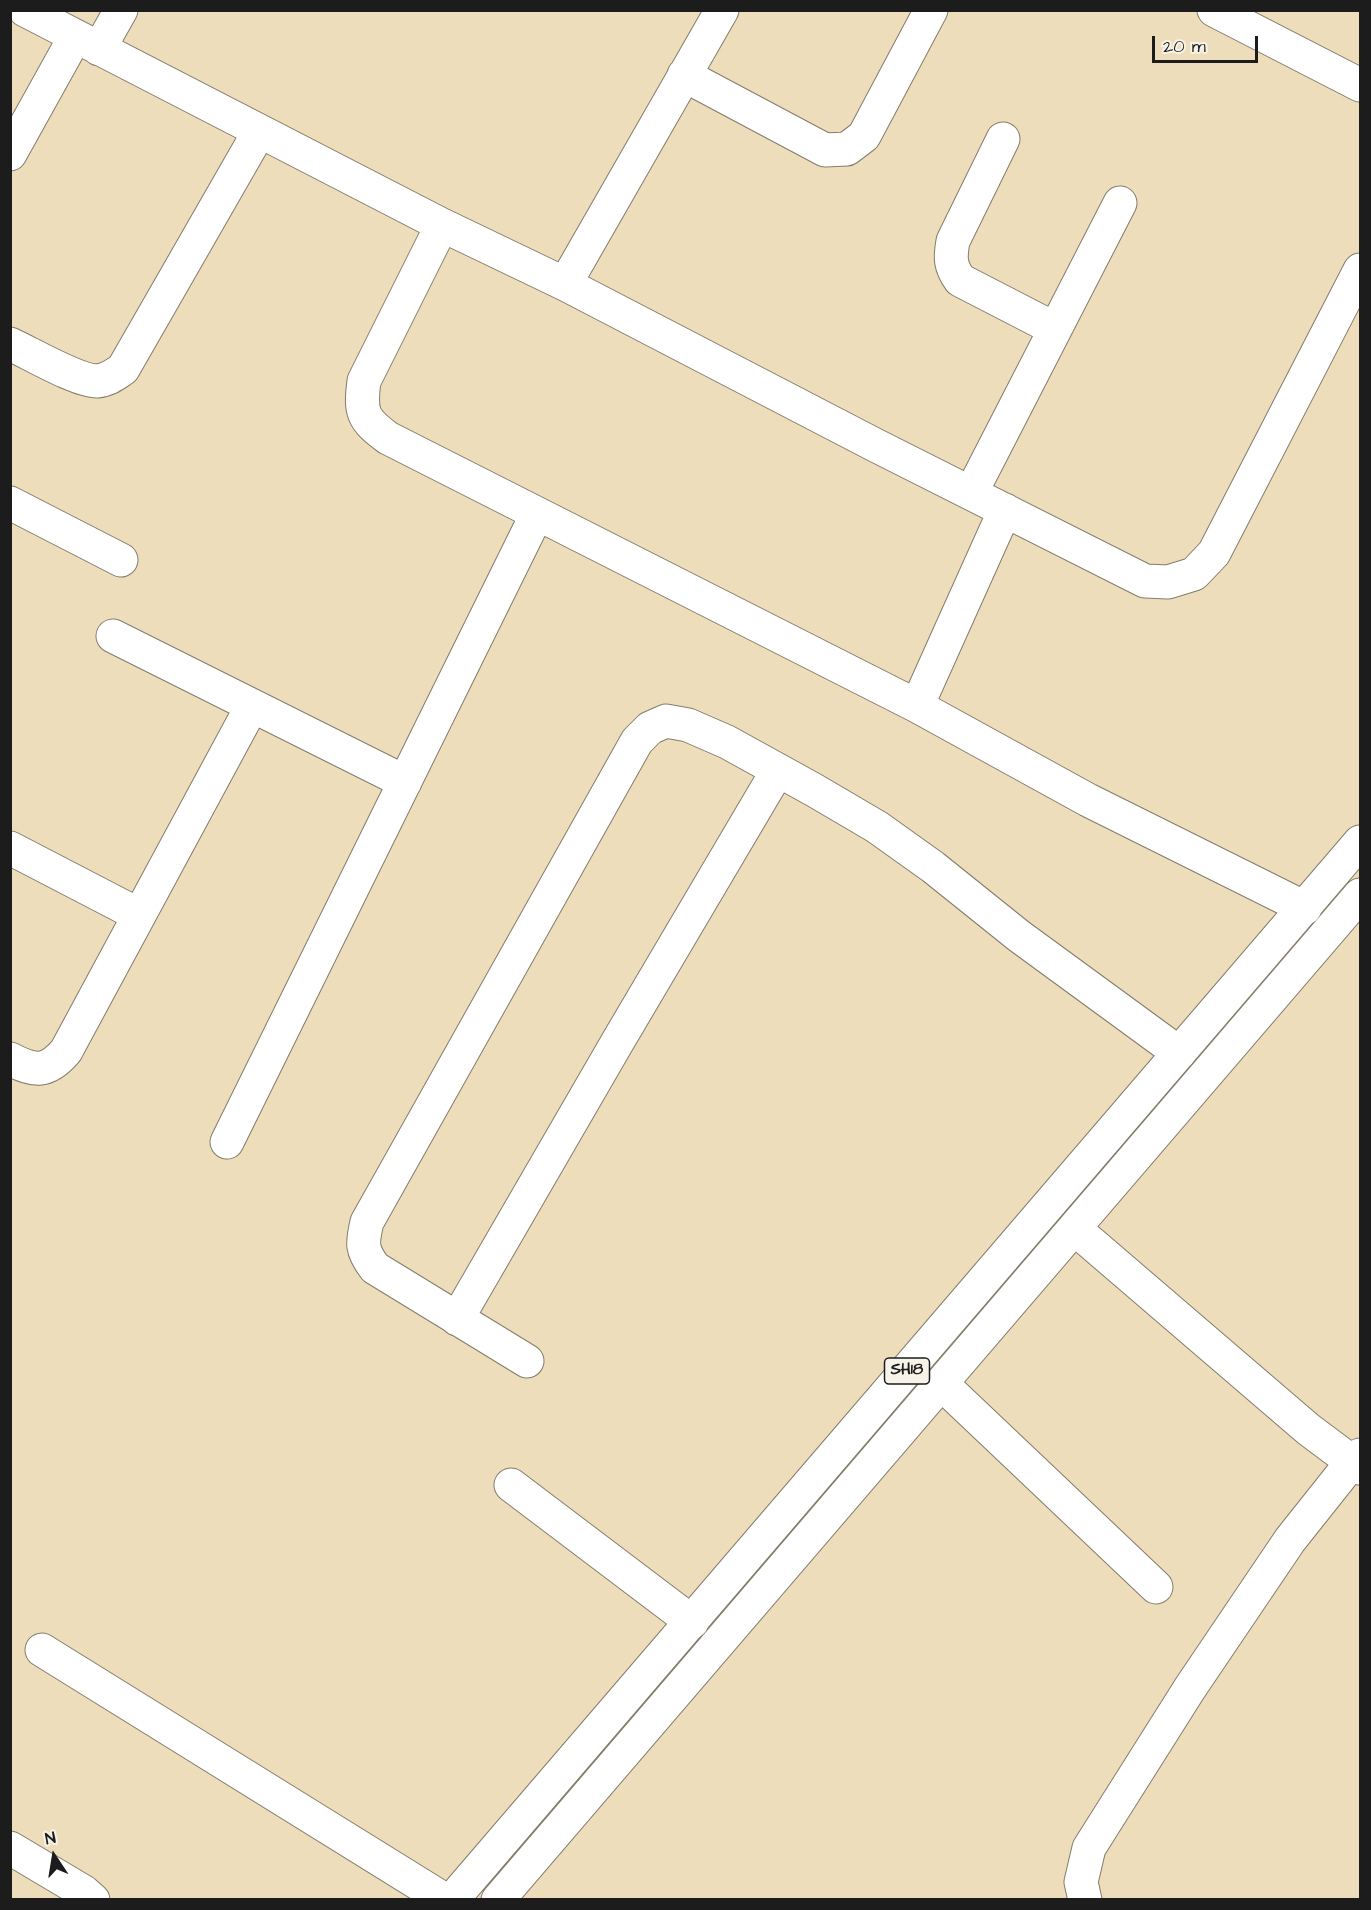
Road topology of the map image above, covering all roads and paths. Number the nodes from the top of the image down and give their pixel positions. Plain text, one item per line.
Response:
1 (25, 10) edge
2 (121, 10) edge
3 (722, 10) edge
4 (931, 10) edge
5 (1215, 10) edge
6 (87, 43) junction
7 (684, 75) junction
8 (1360, 85) edge
9 (259, 132) junction
10 (1002, 139) dead end
11 (10, 154) edge
12 (1120, 203) dead end
13 (442, 225) junction
14 (1360, 270) edge
15 (566, 284) junction
16 (1055, 329) junction
17 (10, 344) edge
18 (971, 493) junction
19 (10, 503) edge
20 (1005, 510) junction
21 (537, 514) junction
22 (121, 560) dead end
23 (113, 636) dead end
24 (252, 706) junction
25 (917, 706) junction
26 (778, 770) junction
27 (405, 782) junction
28 (1360, 842) edge
29 (10, 848) edge
30 (1360, 895) edge
31 (1305, 908) junction
32 (139, 915) junction
33 (1179, 1053) junction
34 (10, 1059) edge
35 (227, 1142) dead end
36 (1075, 1229) junction
37 (457, 1319) junction
38 (527, 1361) dead end
39 (942, 1384) junction
40 (1358, 1462) edge
41 (511, 1485) dead end
42 (1156, 1587) dead end
43 (692, 1622) junction
44 (42, 1650) dead end
45 (10, 1848) edge
46 (93, 1899) edge
47 (444, 1899) edge
48 (452, 1899) edge
49 (498, 1899) edge
50 (1085, 1899) edge

1 - 6 street
2 - 6 street
3 - 7 street
4 - 7 street
5 - 8 street
6 - 9 street
6 - 11 street
7 - 15 street
9 - 13 street
9 - 17 street
10 - 16 street
12 - 16 street
13 - 15 street
13 - 21 street
14 - 20 street
15 - 18 street
16 - 18 street
18 - 20 street
19 - 22 street
20 - 25 street
21 - 25 street
21 - 27 street
23 - 24 street
24 - 27 street
24 - 32 street
25 - 31 street
26 - 33 street
26 - 37 street
26 - 37 street
27 - 35 street
28 - 31 street, SH18
29 - 32 street
30 - 36 street, SH18
31 - 33 street, SH18
32 - 34 street
33 - 43 street, SH18
36 - 39 street, SH18
36 - 40 street
37 - 38 street
39 - 42 street
39 - 49 street, SH18
40 - 50 street
41 - 43 street
43 - 48 street, SH18
44 - 47 street
45 - 46 street

